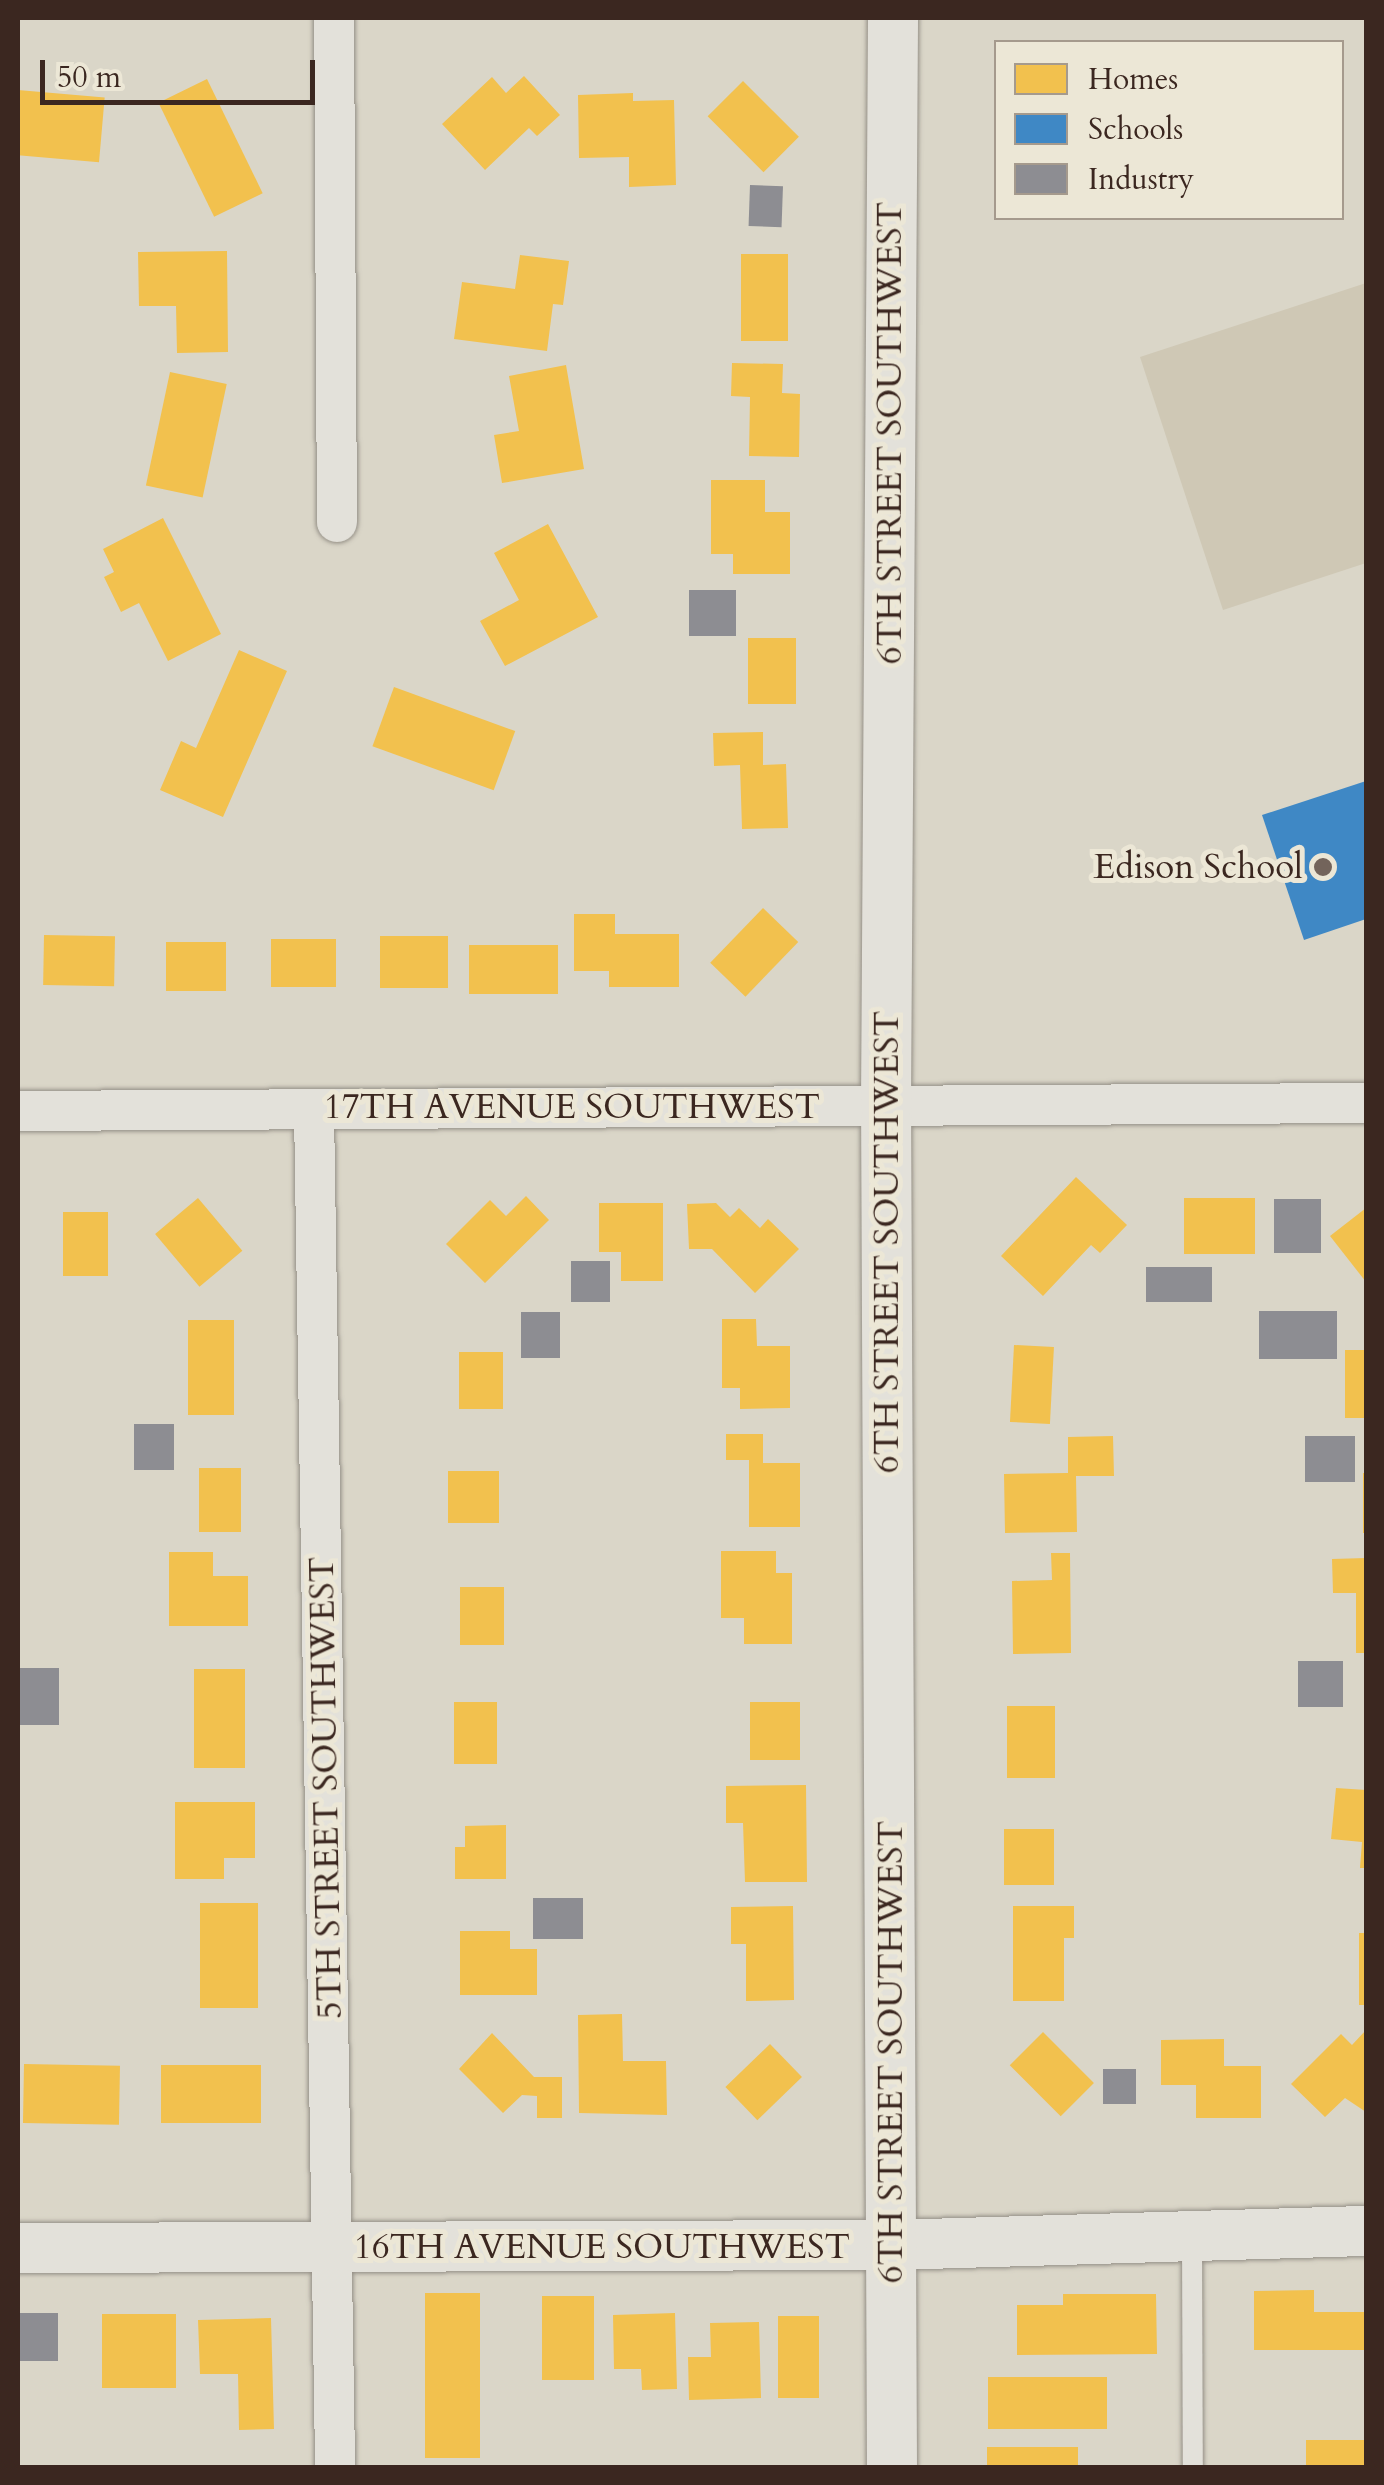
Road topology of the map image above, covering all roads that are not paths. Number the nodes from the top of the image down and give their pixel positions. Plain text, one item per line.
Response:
1 (334, 18) edge
2 (893, 18) edge
3 (338, 522) dead end
4 (1366, 1104) edge
5 (886, 1105) junction
6 (314, 1109) junction
7 (18, 1111) edge
8 (1366, 2231) edge
9 (1192, 2236) junction
10 (892, 2246) junction
11 (18, 2248) edge
12 (334, 2248) junction
13 (335, 2468) edge
14 (892, 2468) edge
15 (1193, 2468) edge

1 - 3 street
2 - 5 street, 6TH STREET SOUTHWEST
4 - 5 street, 17TH AVENUE SOUTHWEST
5 - 6 street, 17TH AVENUE SOUTHWEST
5 - 10 street, 6TH STREET SOUTHWEST
6 - 7 street, 17TH AVENUE SOUTHWEST
6 - 12 street, 5TH STREET SOUTHWEST
8 - 9 street, 16TH AVENUE SOUTHWEST
9 - 10 street, 16TH AVENUE SOUTHWEST
9 - 15 lane
10 - 12 street, 16TH AVENUE SOUTHWEST
10 - 14 street, 6TH STREET SOUTHWEST
11 - 12 street, 16TH AVENUE SOUTHWEST
12 - 13 street, 5TH STREET SOUTHWEST

